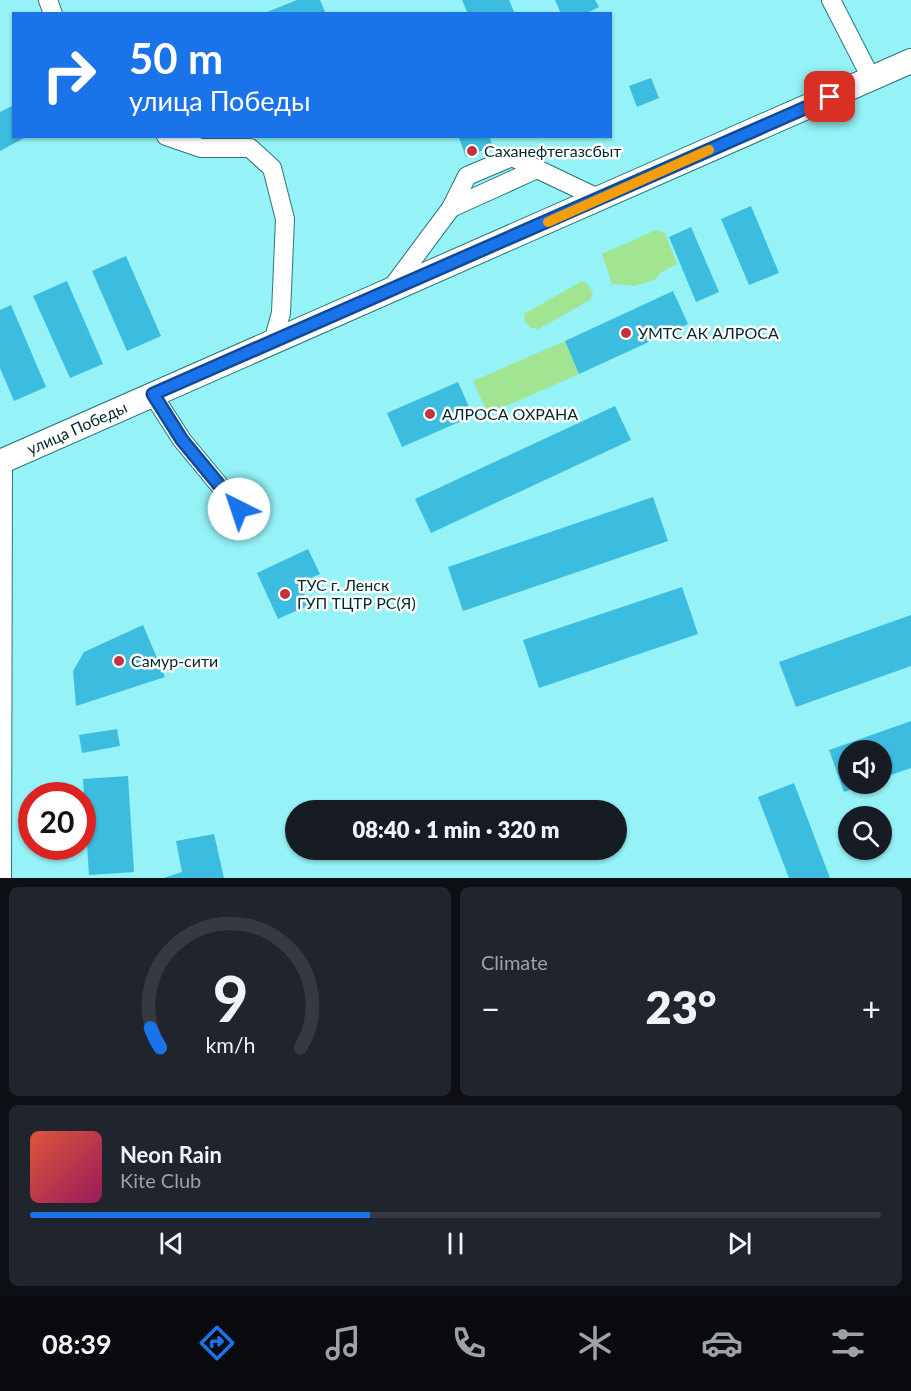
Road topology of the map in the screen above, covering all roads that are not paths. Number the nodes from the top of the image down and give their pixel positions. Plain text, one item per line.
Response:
1 (831, 0) edge
2 (911, 61) edge
3 (872, 78) junction
4 (172, 138) edge
5 (600, 199) junction
6 (389, 291) junction
7 (273, 342) junction
8 (153, 394) junction
9 (2, 461) edge
10 (239, 509) dead end
11 (2, 878) edge

1 - 3 street
2 - 3 main road, улица Победы
3 - 5 main road, улица Победы
4 - 7 street
5 - 6 main road, улица Победы
5 - 6 street
6 - 7 main road, улица Победы
7 - 8 main road, улица Победы
8 - 9 main road, улица Победы
8 - 10 street
9 - 11 street

